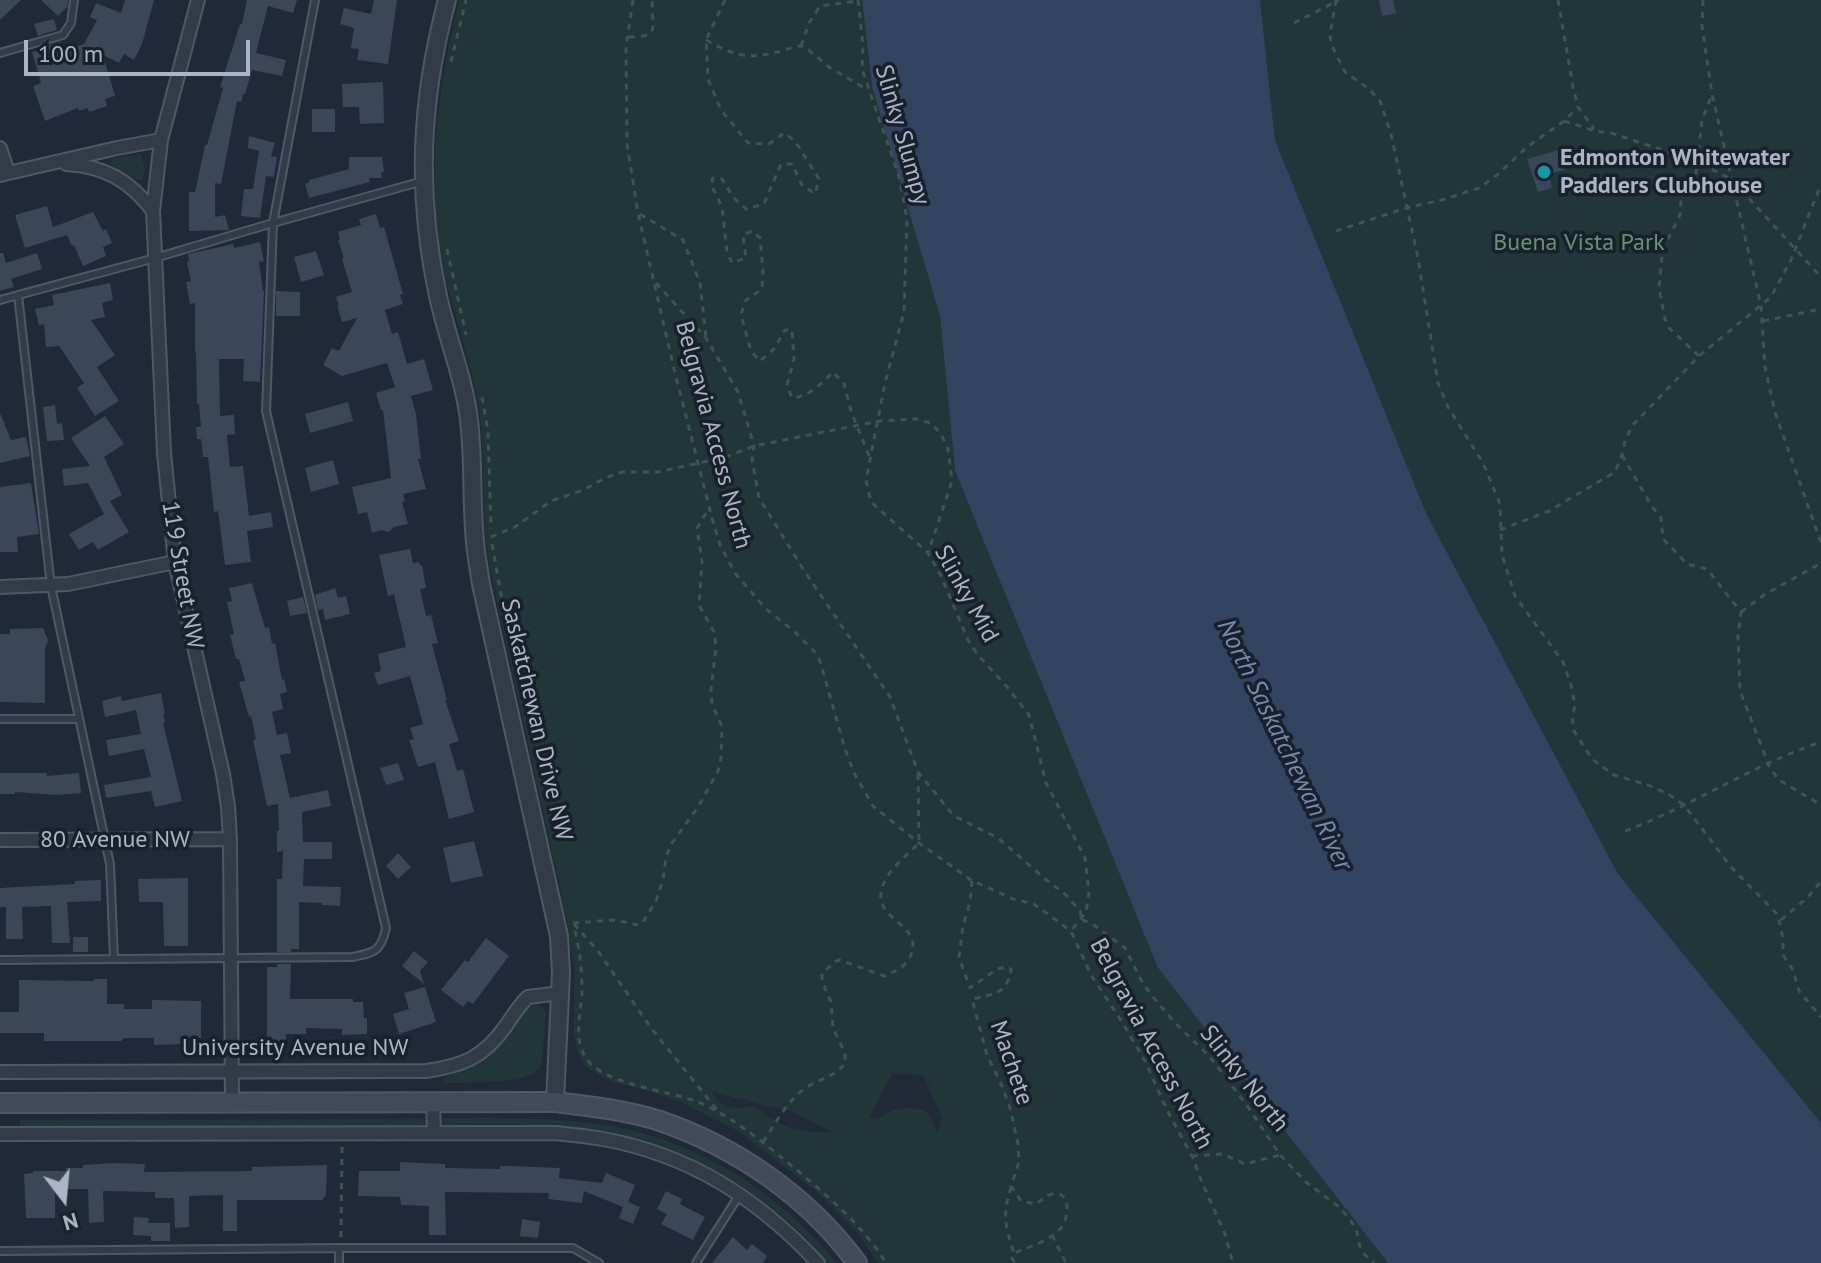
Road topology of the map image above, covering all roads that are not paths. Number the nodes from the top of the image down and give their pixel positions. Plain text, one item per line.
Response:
1 (74, 0) edge
2 (198, 0) edge
3 (315, 0) edge
4 (447, 0) edge
5 (0, 53) edge
6 (161, 140) junction
7 (0, 148) edge
8 (47, 163) junction
9 (4, 174) edge
10 (423, 181) junction
11 (153, 211) junction
12 (273, 223) junction
13 (155, 258) junction
14 (18, 295) junction
15 (0, 300) edge
16 (175, 562) junction
17 (51, 586) junction
18 (0, 587) edge
19 (0, 719) edge
20 (78, 719) junction
21 (105, 839) junction
22 (230, 839) junction
23 (0, 840) edge
24 (231, 958) junction
25 (114, 959) junction
26 (0, 960) edge
27 (560, 993) junction
28 (0, 1072) edge
29 (231, 1072) junction
30 (433, 1102) junction
31 (555, 1102) junction
32 (0, 1103) edge
33 (232, 1104) junction
34 (434, 1133) junction
35 (0, 1134) edge
36 (740, 1194) junction
37 (340, 1248) junction
38 (0, 1251) edge
39 (339, 1263) edge
40 (599, 1263) edge
41 (696, 1263) edge
42 (818, 1263) edge
43 (857, 1263) edge

1 - 5 lane
2 - 6 street, 119 Street NW
3 - 12 lane
4 - 10 street, Saskatchewan Drive NW
6 - 8 street
6 - 11 street, 119 Street NW
7 - 9 street
8 - 9 street
8 - 11 street
10 - 12 lane
10 - 27 street, Saskatchewan Drive NW
11 - 13 street, 119 Street NW
12 - 13 lane
12 - 24 lane
13 - 14 lane
13 - 16 street, 119 Street NW
14 - 15 lane
14 - 17 lane
16 - 17 street
16 - 22 street, 119 Street NW
17 - 18 street
17 - 20 lane
19 - 20 lane
20 - 21 lane
21 - 22 street, 80 Avenue NW
21 - 23 street, 80 Avenue NW
21 - 25 lane
22 - 24 street, 119 Street NW
24 - 25 lane
24 - 29 street, 119 Street NW
25 - 26 lane
27 - 29 street, University Avenue NW
27 - 31 street, Saskatchewan Drive NW
28 - 29 street, University Avenue NW
29 - 33 street, 119 Street NW
30 - 31 main road
30 - 33 main road
30 - 34 street
31 - 43 main road
32 - 33 main road
34 - 35 street
34 - 36 street
36 - 41 lane
36 - 42 street
37 - 38 lane
37 - 39 lane
37 - 40 lane

